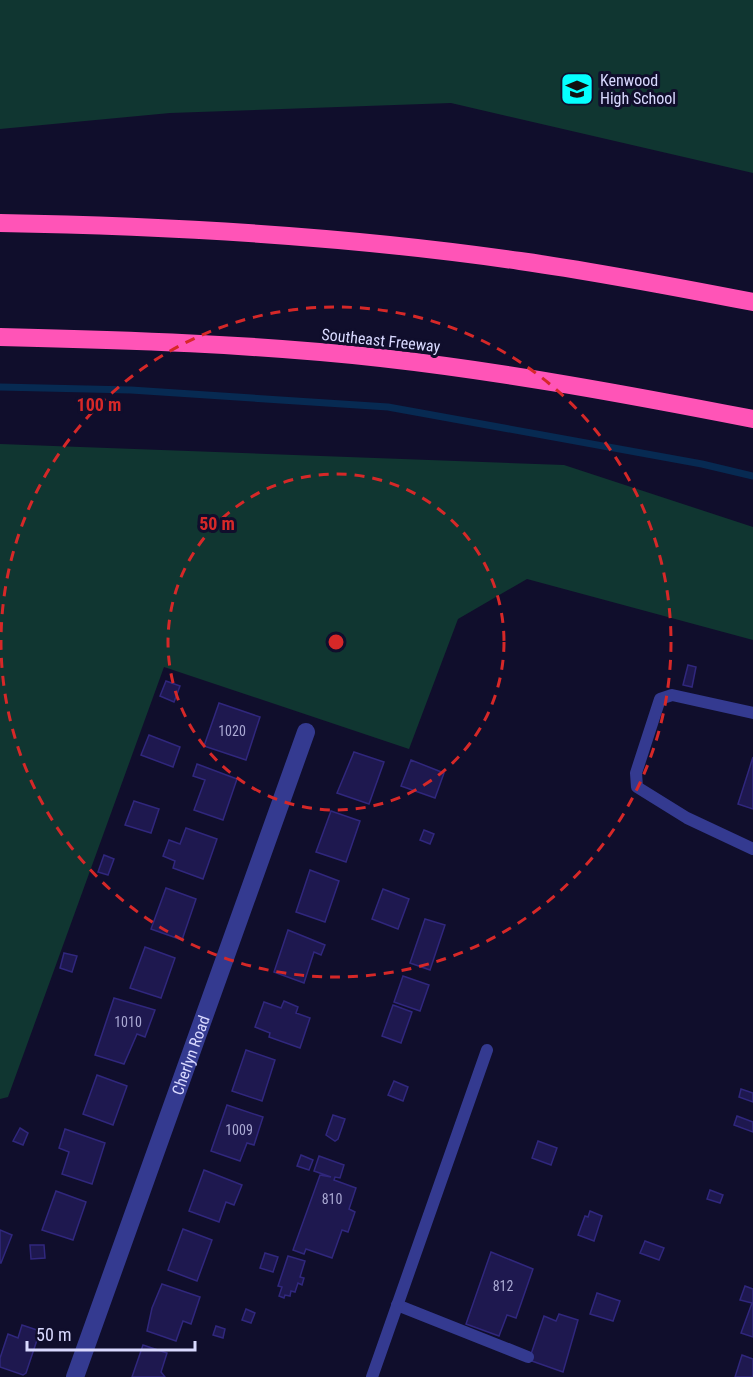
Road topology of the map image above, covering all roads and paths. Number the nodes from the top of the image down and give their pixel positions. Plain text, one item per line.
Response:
1 (0, 223) edge
2 (753, 302) edge
3 (0, 337) edge
4 (753, 419) edge
5 (753, 713) edge
6 (306, 732) dead end
7 (753, 849) edge
8 (488, 1050) dead end
9 (397, 1305) junction
10 (528, 1357) dead end
11 (75, 1377) edge
12 (372, 1377) edge

1 - 2 highway
3 - 4 highway, Southeast Freeway
5 - 7 lane
6 - 11 street, Cherlyn Road
8 - 9 lane
9 - 10 lane
9 - 12 lane

